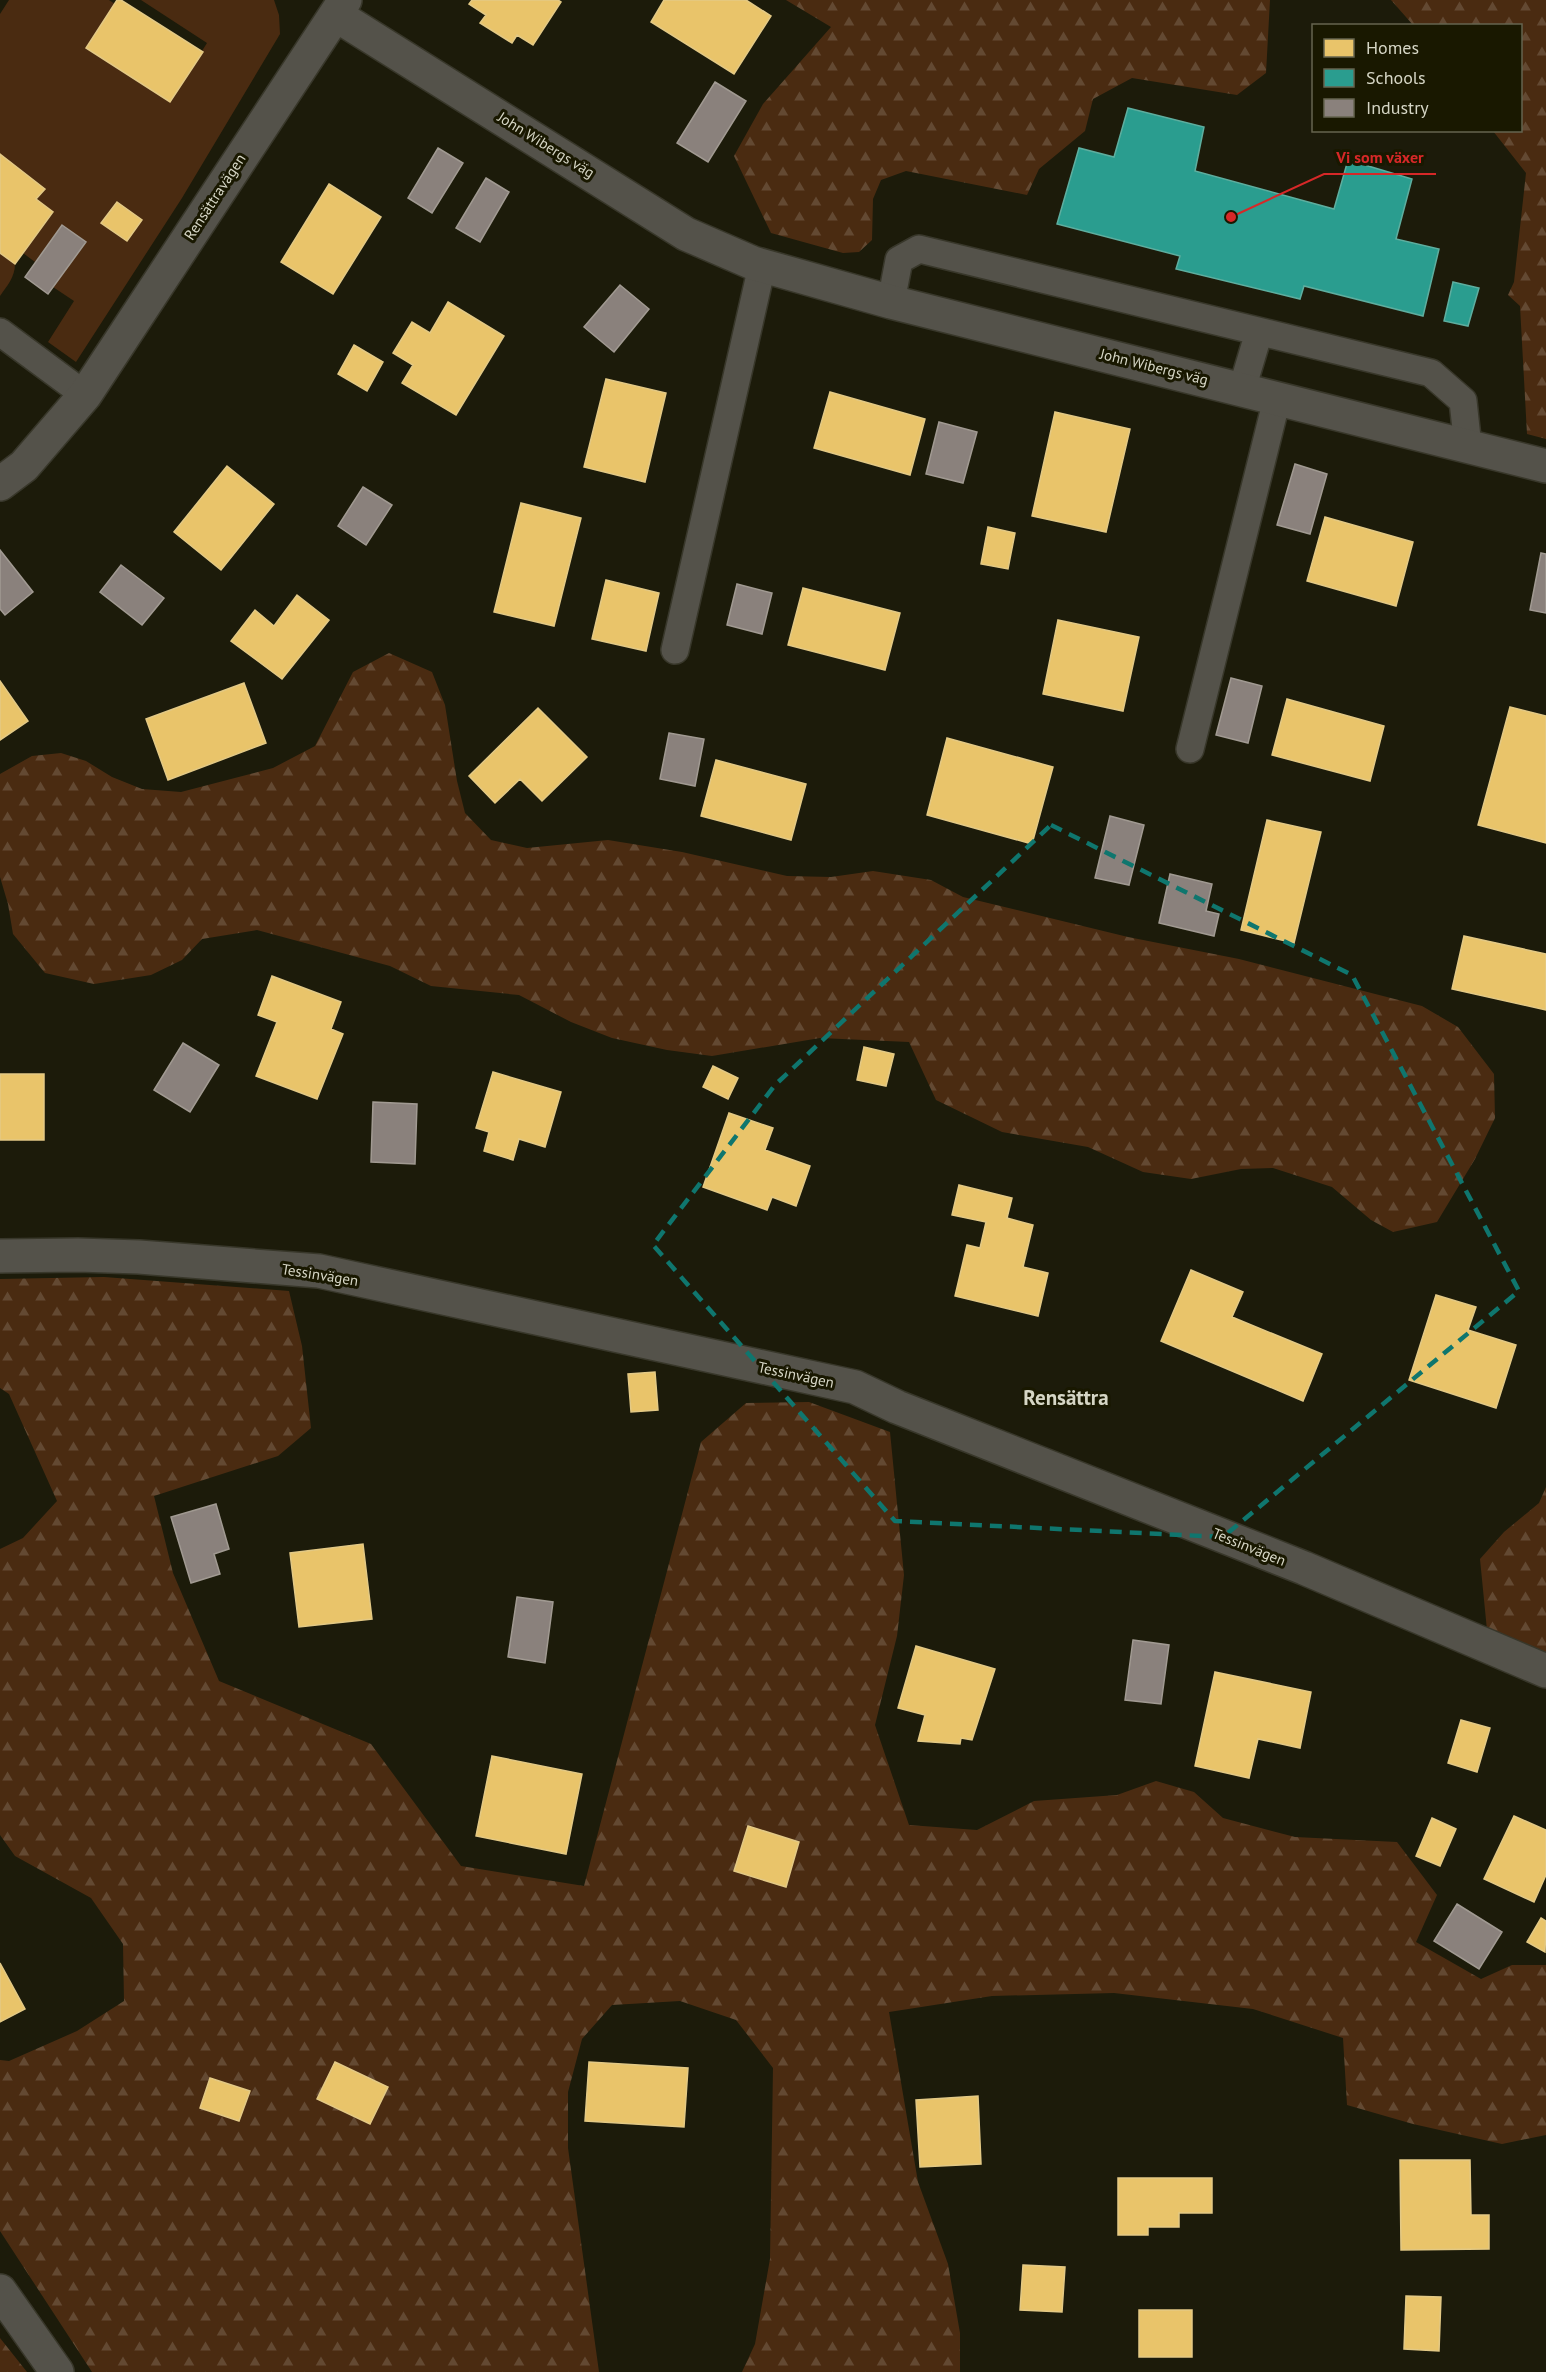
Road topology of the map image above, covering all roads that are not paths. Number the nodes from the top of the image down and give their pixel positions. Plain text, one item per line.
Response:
1 (340, 7) edge
2 (762, 266) junction
3 (891, 302) junction
4 (0, 332) edge
5 (1259, 332) junction
6 (1242, 389) junction
7 (85, 395) junction
8 (1277, 399) junction
9 (1468, 447) junction
10 (1546, 466) edge
11 (0, 484) edge
12 (675, 650) dead end
13 (1190, 749) dead end
14 (0, 1256) edge
15 (1546, 1671) edge
16 (0, 2291) edge
17 (57, 2372) edge

1 - 2 street, John Wibergs väg
1 - 7 street, Rensättravägen
2 - 3 street, John Wibergs väg
2 - 12 lane
3 - 5 lane
3 - 6 street, John Wibergs väg
4 - 7 lane
5 - 6 lane
5 - 9 lane
6 - 8 street, John Wibergs väg
7 - 11 street, Rensättravägen
8 - 9 street, John Wibergs väg
8 - 13 lane
9 - 10 street, John Wibergs väg
14 - 15 street, Tessinvägen
16 - 17 street

